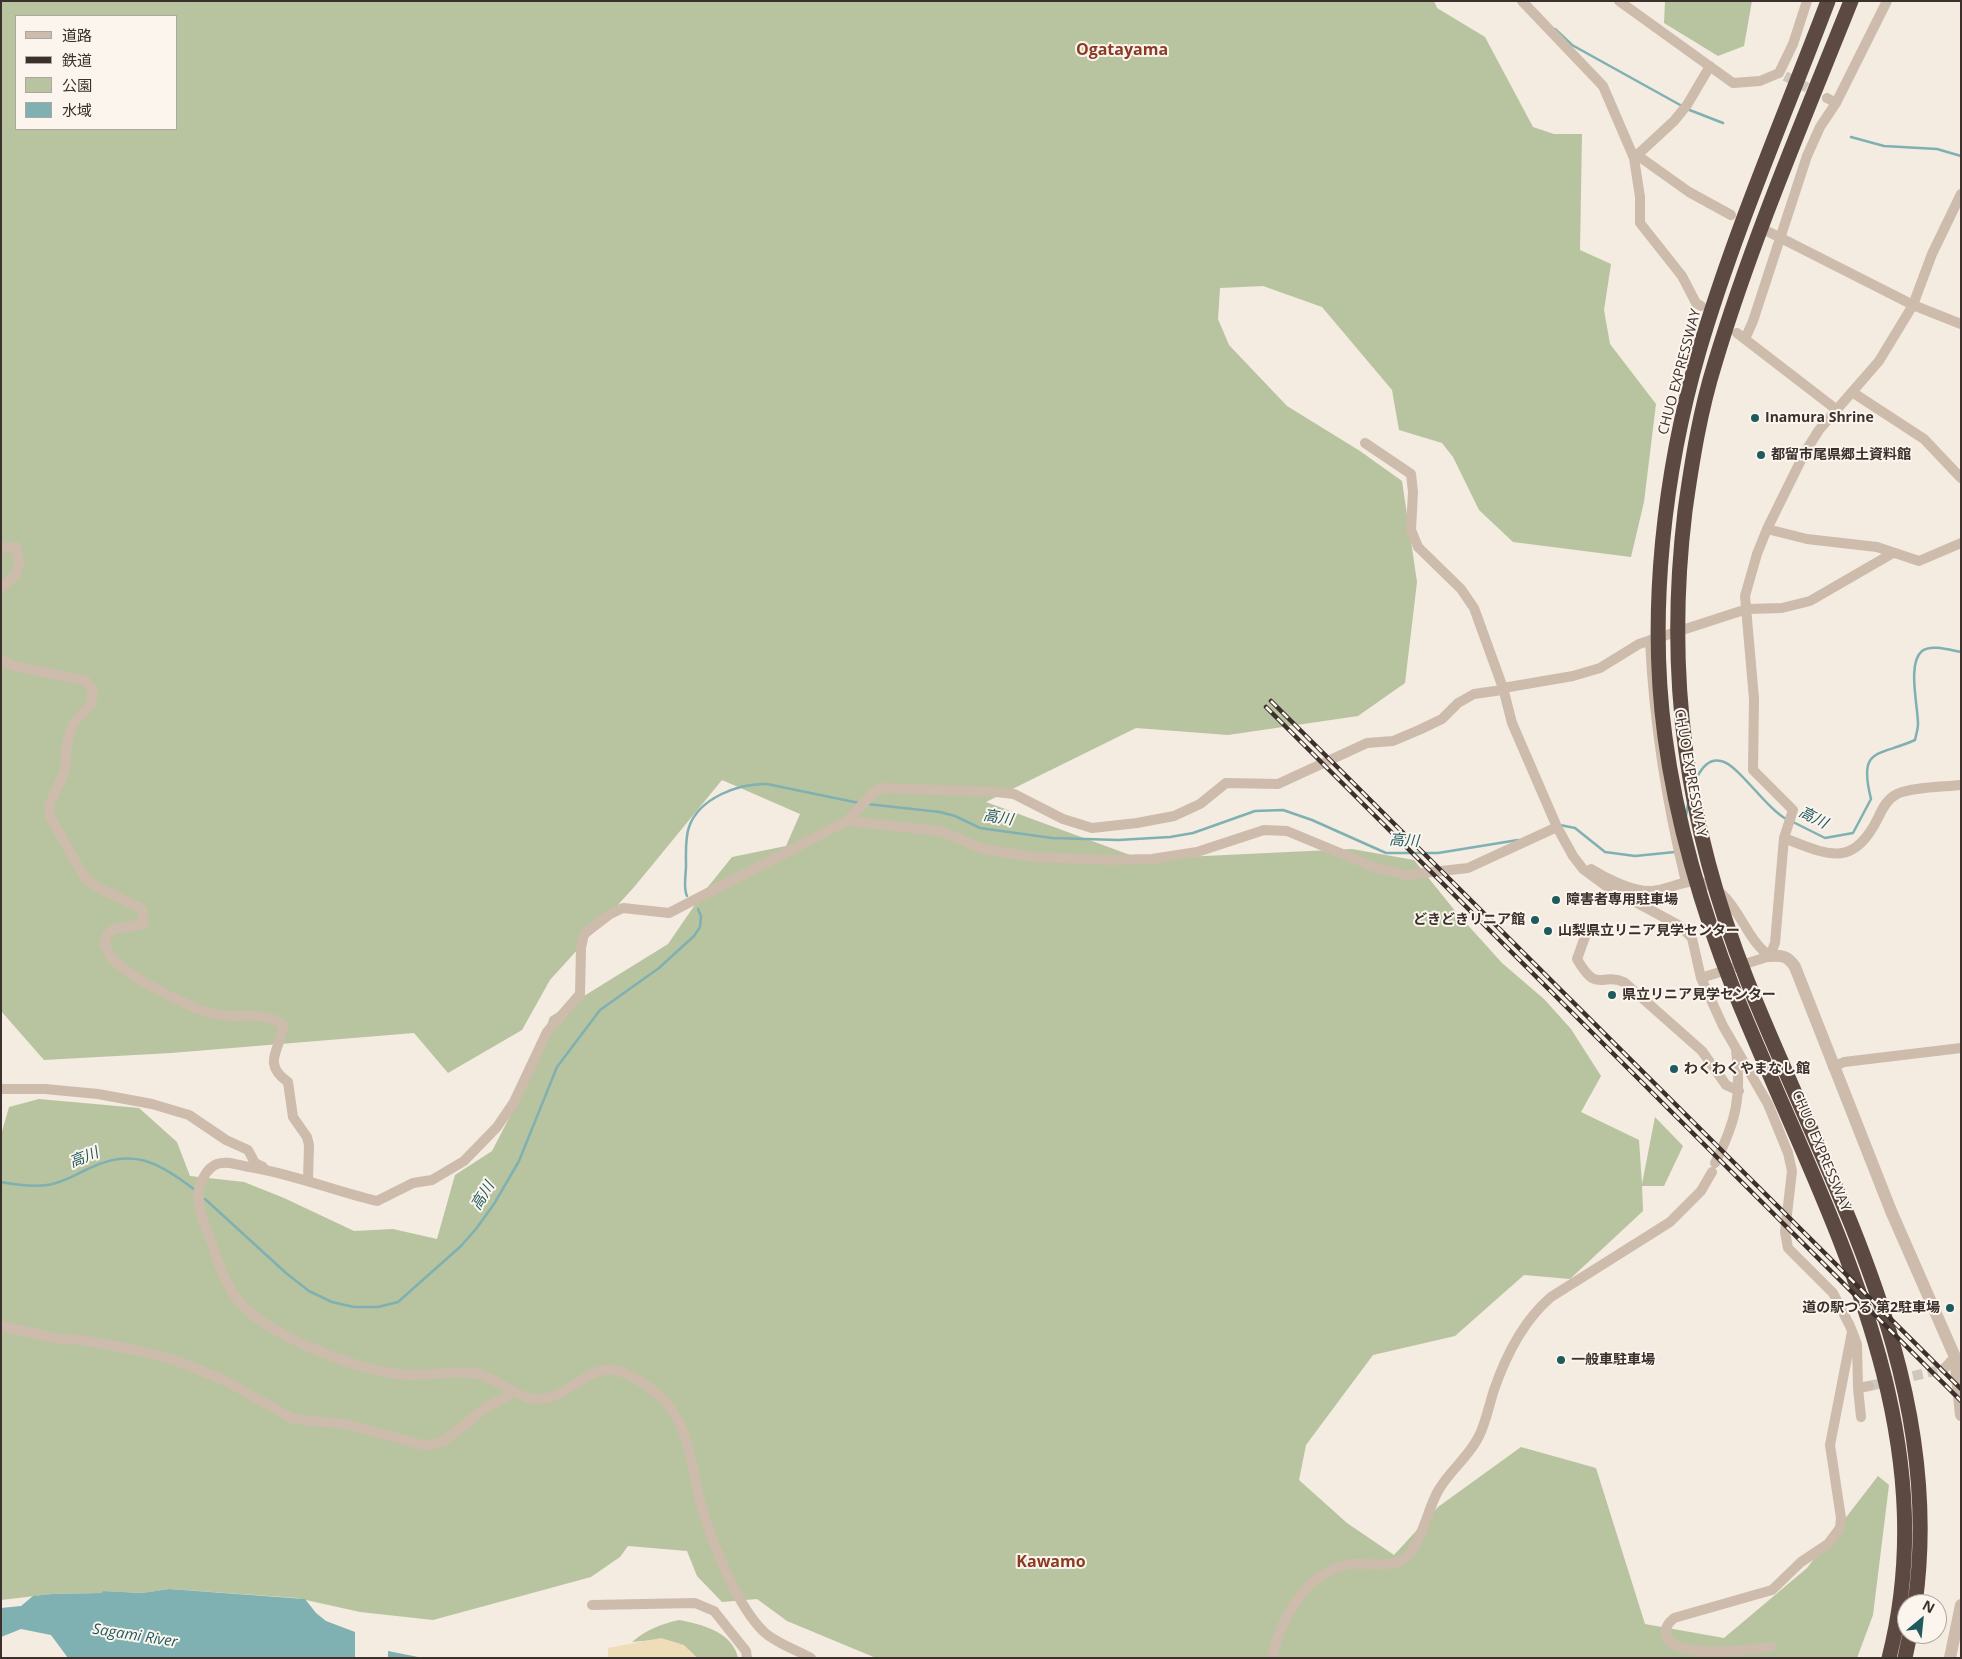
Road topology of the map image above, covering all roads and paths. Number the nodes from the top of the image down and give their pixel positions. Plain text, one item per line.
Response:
1 (1522, 1) edge
2 (1619, 1) edge
3 (1807, 1) edge
4 (1828, 1) edge
5 (1851, 1) edge
6 (1886, 1) edge
7 (1710, 66) junction
8 (1636, 157) junction
9 (1961, 194) edge
10 (1731, 215) dead end
11 (1769, 232) dead end
12 (1781, 237) junction
13 (1913, 305) junction
14 (1701, 306) dead end
15 (1961, 324) edge
16 (1852, 392) junction
17 (1837, 410) junction
18 (1365, 443) dead end
19 (1961, 478) edge
20 (1767, 529) junction
21 (1961, 543) edge
22 (1, 548) edge
23 (1893, 553) junction
24 (1, 588) edge
25 (1747, 609) junction
26 (1650, 640) junction
27 (1, 660) edge
28 (1502, 689) junction
29 (1961, 784) edge
30 (847, 821) junction
31 (1558, 827) junction
32 (1785, 836) junction
33 (1573, 856) junction
34 (1686, 882) junction
35 (1586, 927) dead end
36 (1770, 956) junction
37 (1701, 978) junction
38 (1736, 1046) junction
39 (1961, 1048) edge
40 (1833, 1067) junction
41 (1, 1089) edge
42 (1739, 1091) junction
43 (266, 1169) junction
44 (308, 1180) junction
45 (1, 1326) edge
46 (1852, 1332) junction
47 (1958, 1357) edge
48 (1944, 1369) tunnel mouth
49 (512, 1391) junction
50 (1961, 1415) edge
51 (1861, 1417) dead end
52 (1916, 1594) edge
53 (1961, 1605) edge
54 (592, 1606) dead end
55 (1908, 1644) edge
56 (1771, 1647) dead end
57 (747, 1658) edge
58 (811, 1658) edge
59 (1272, 1658) edge
60 (1889, 1658) edge
61 (1905, 1658) edge
62 (1950, 1658) edge

1 - 8 street
2 - 7 street
3 - 7 street
4 - 60 highway, CHUO EXPRESSWAY
5 - 52 highway, CHUO EXPRESSWAY
6 - 12 street
7 - 8 street
8 - 10 street
8 - 14 street
9 - 13 street
11 - 12 street
12 - 13 street
12 - 17 street
13 - 15 street
13 - 16 street
16 - 17 street
16 - 19 street
17 - 20 street
18 - 28 street
20 - 23 street
20 - 25 street
21 - 23 street
22 - 24 street
23 - 25 street
25 - 26 street
25 - 32 street
26 - 28 street
26 - 34 street
27 - 44 street
28 - 30 street
28 - 31 street
29 - 32 street
30 - 31 street
30 - 44 street
31 - 33 street
32 - 36 street
33 - 34 street
33 - 37 street
34 - 36 street
35 - 42 street
36 - 37 street
36 - 40 street
37 - 38 street
38 - 42 street
38 - 46 street
39 - 40 street
40 - 47 street
41 - 43 street
42 - 59 street
43 - 44 street
43 - 49 street
45 - 49 street
46 - 51 street
46 - 56 street
47 - 48 street
47 - 50 street
49 - 58 street
53 - 62 street
54 - 57 street
55 - 61 highway

